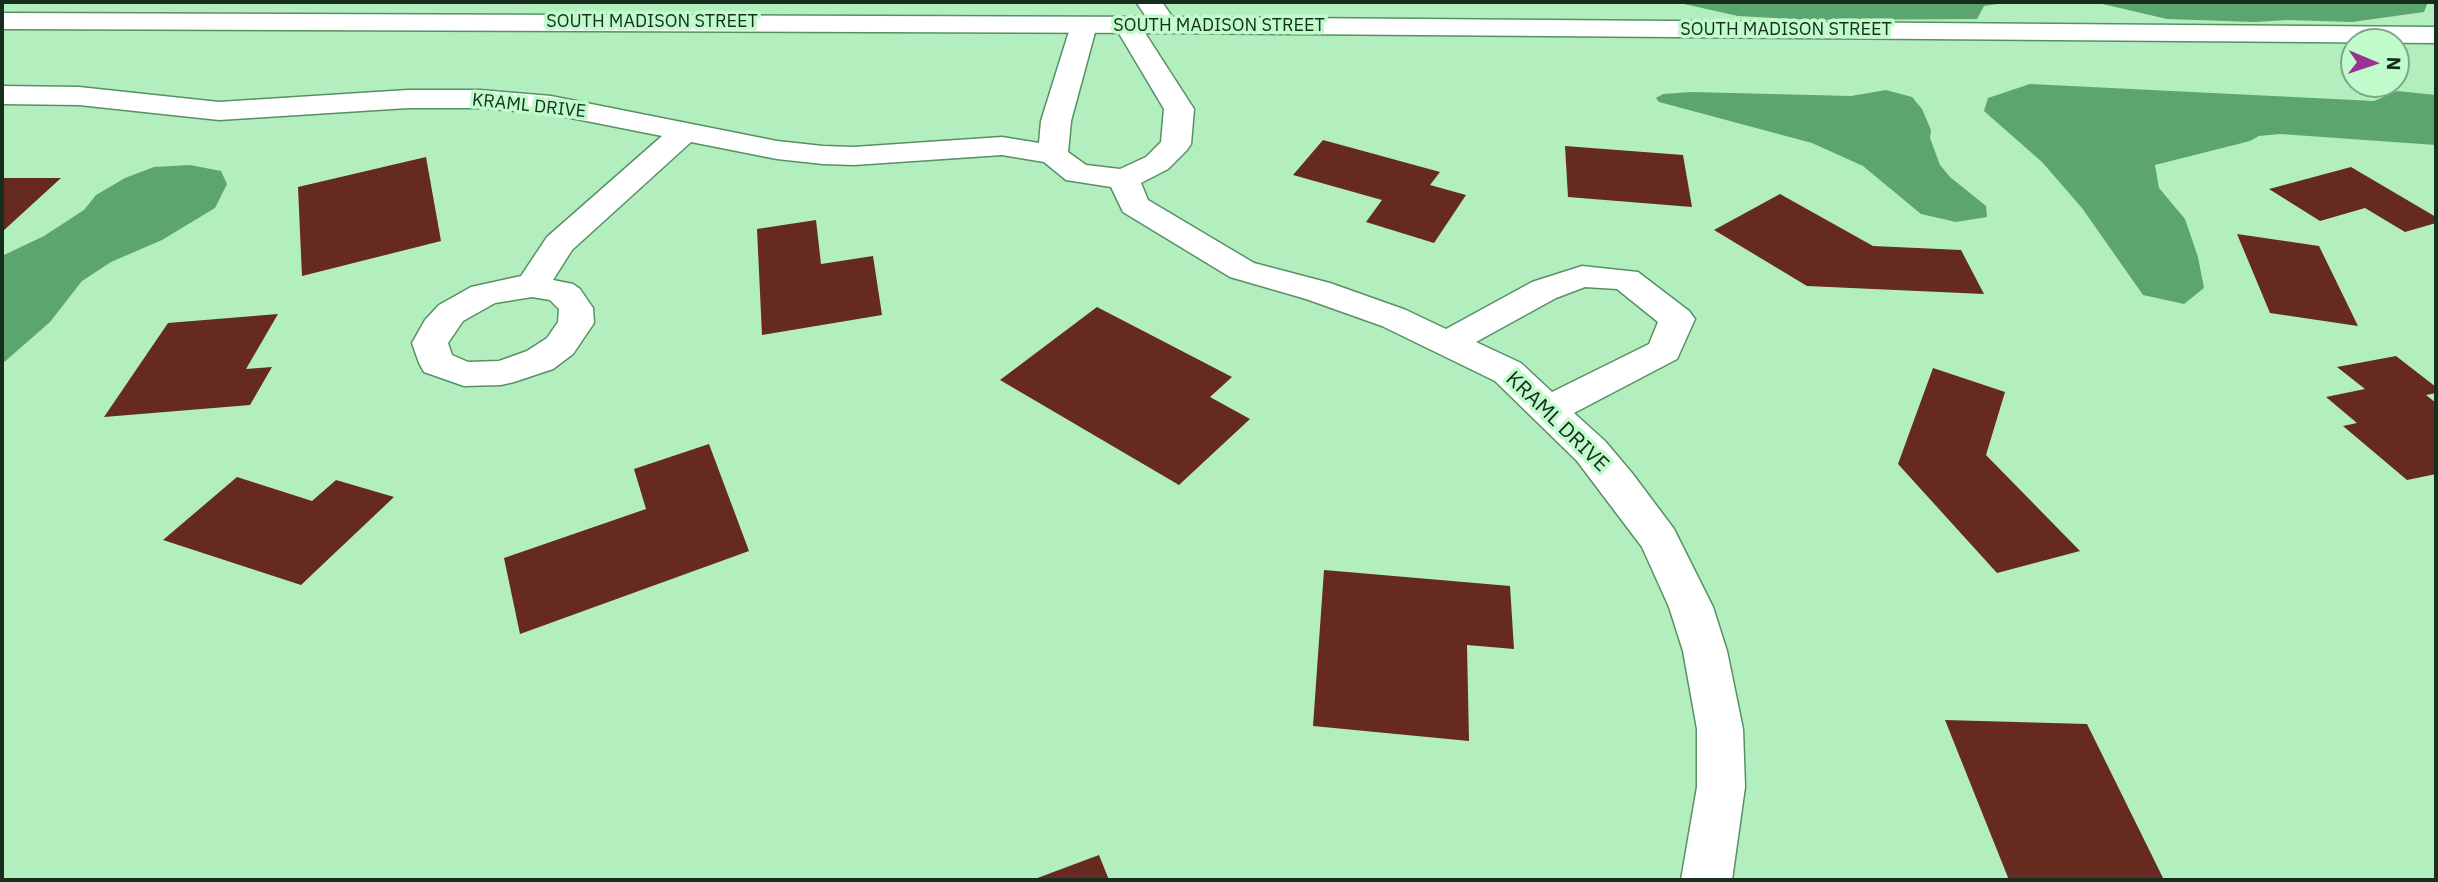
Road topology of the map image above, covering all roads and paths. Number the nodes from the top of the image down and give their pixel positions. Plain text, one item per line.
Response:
1 (1149, 2) edge
2 (2, 21) edge
3 (1165, 24) junction
4 (1084, 25) junction
5 (1127, 25) junction
6 (2436, 35) edge
7 (2, 95) edge
8 (684, 132) junction
9 (1053, 155) junction
10 (1124, 179) junction
11 (532, 286) dead end
12 (1450, 342) junction
13 (1549, 410) junction
14 (1707, 880) edge

1 - 3 street
2 - 4 street, SOUTH MADISON STREET
3 - 5 street, SOUTH MADISON STREET
3 - 6 street, SOUTH MADISON STREET
4 - 5 street, SOUTH MADISON STREET
4 - 9 street
5 - 10 street
7 - 8 street, KRAML DRIVE
8 - 9 street, KRAML DRIVE
8 - 11 street
9 - 10 street, KRAML DRIVE
10 - 12 street, KRAML DRIVE
12 - 13 street, KRAML DRIVE
12 - 13 street
13 - 14 street, KRAML DRIVE

